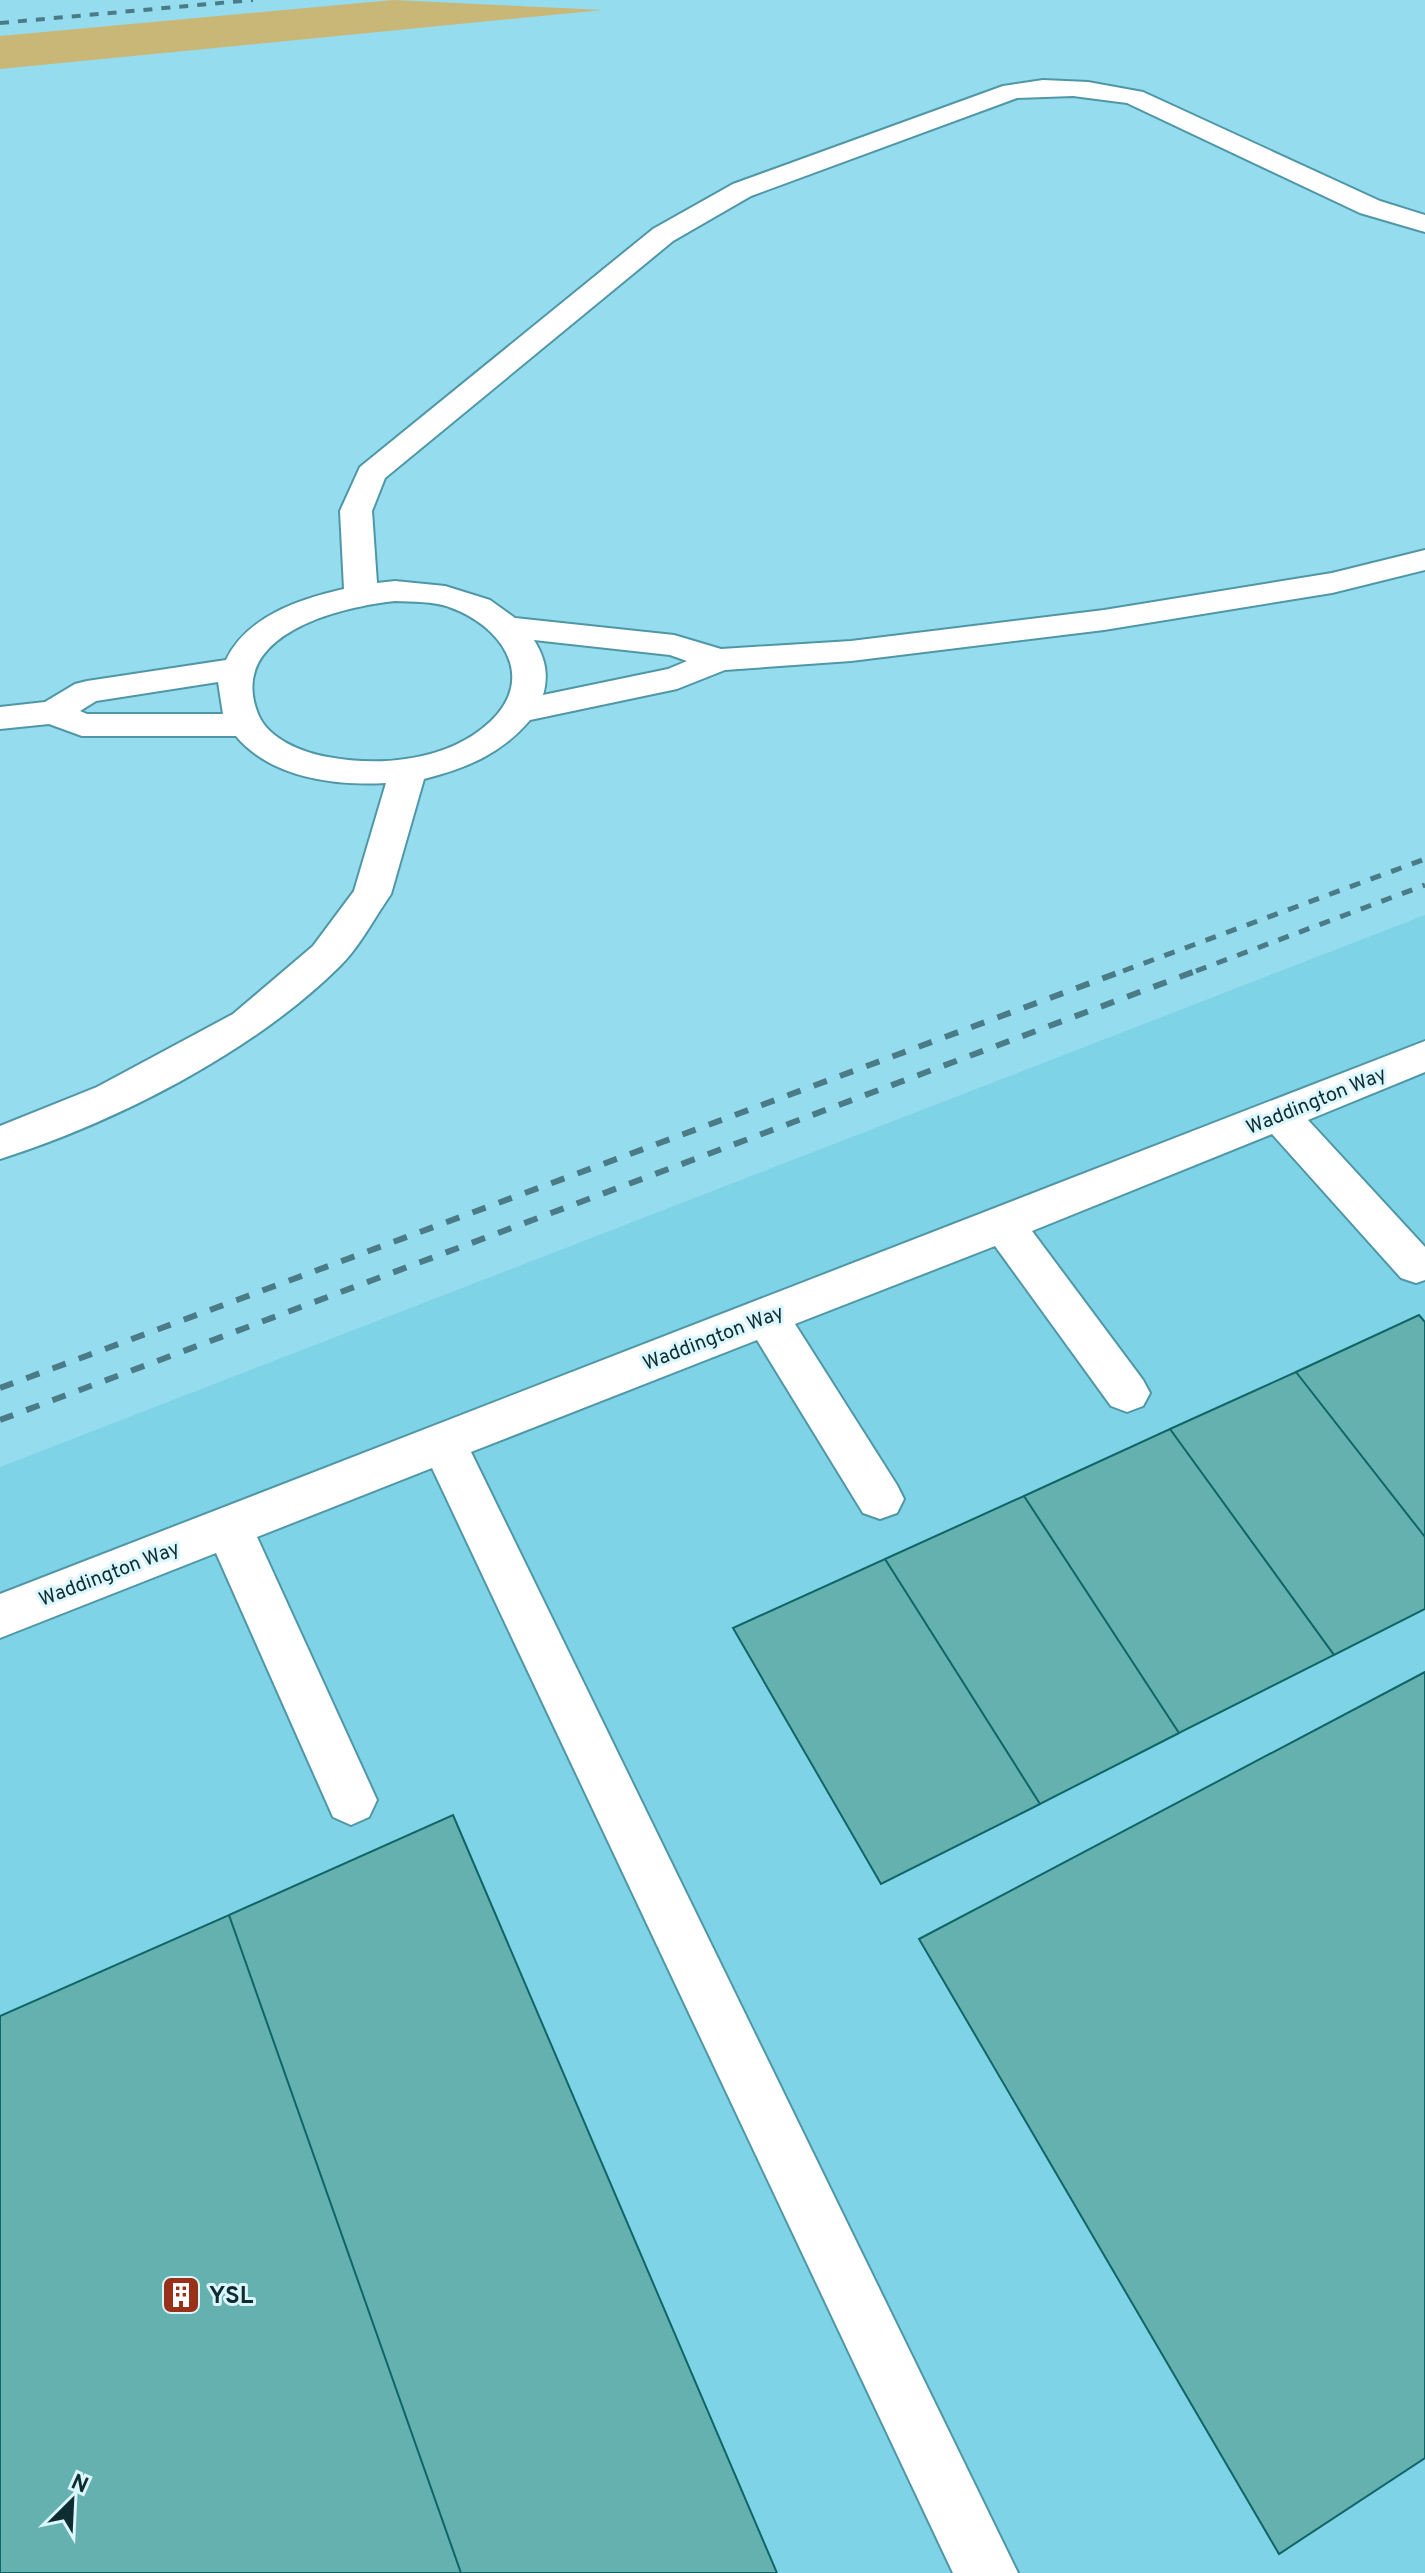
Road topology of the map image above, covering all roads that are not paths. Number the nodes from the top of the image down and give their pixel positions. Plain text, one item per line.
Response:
1 (1425, 224) edge
2 (1425, 560) edge
3 (361, 593) junction
4 (508, 627) junction
5 (719, 660) junction
6 (240, 668) junction
7 (519, 711) junction
8 (53, 712) junction
9 (0, 718) edge
10 (247, 725) junction
11 (408, 771) junction
12 (1425, 1056) edge
13 (1279, 1115) junction
14 (0, 1143) edge
15 (1003, 1224) junction
16 (1416, 1266) dead end
17 (767, 1317) junction
18 (1127, 1393) dead end
19 (443, 1442) junction
20 (880, 1499) dead end
21 (228, 1527) junction
22 (0, 1616) edge
23 (351, 1800) dead end
24 (986, 2573) edge

1 - 3 street
2 - 5 street
3 - 4 street
3 - 6 street
4 - 5 street
4 - 7 street
5 - 7 street
6 - 8 street
6 - 10 street
7 - 11 street
8 - 9 street
8 - 10 street
10 - 11 street
11 - 14 street
12 - 13 street, Waddington Way
13 - 15 street, Waddington Way
13 - 16 street
15 - 17 street, Waddington Way
15 - 18 street
17 - 19 street, Waddington Way
17 - 20 street
19 - 21 street, Waddington Way
19 - 24 street
21 - 22 street, Waddington Way
21 - 23 street

